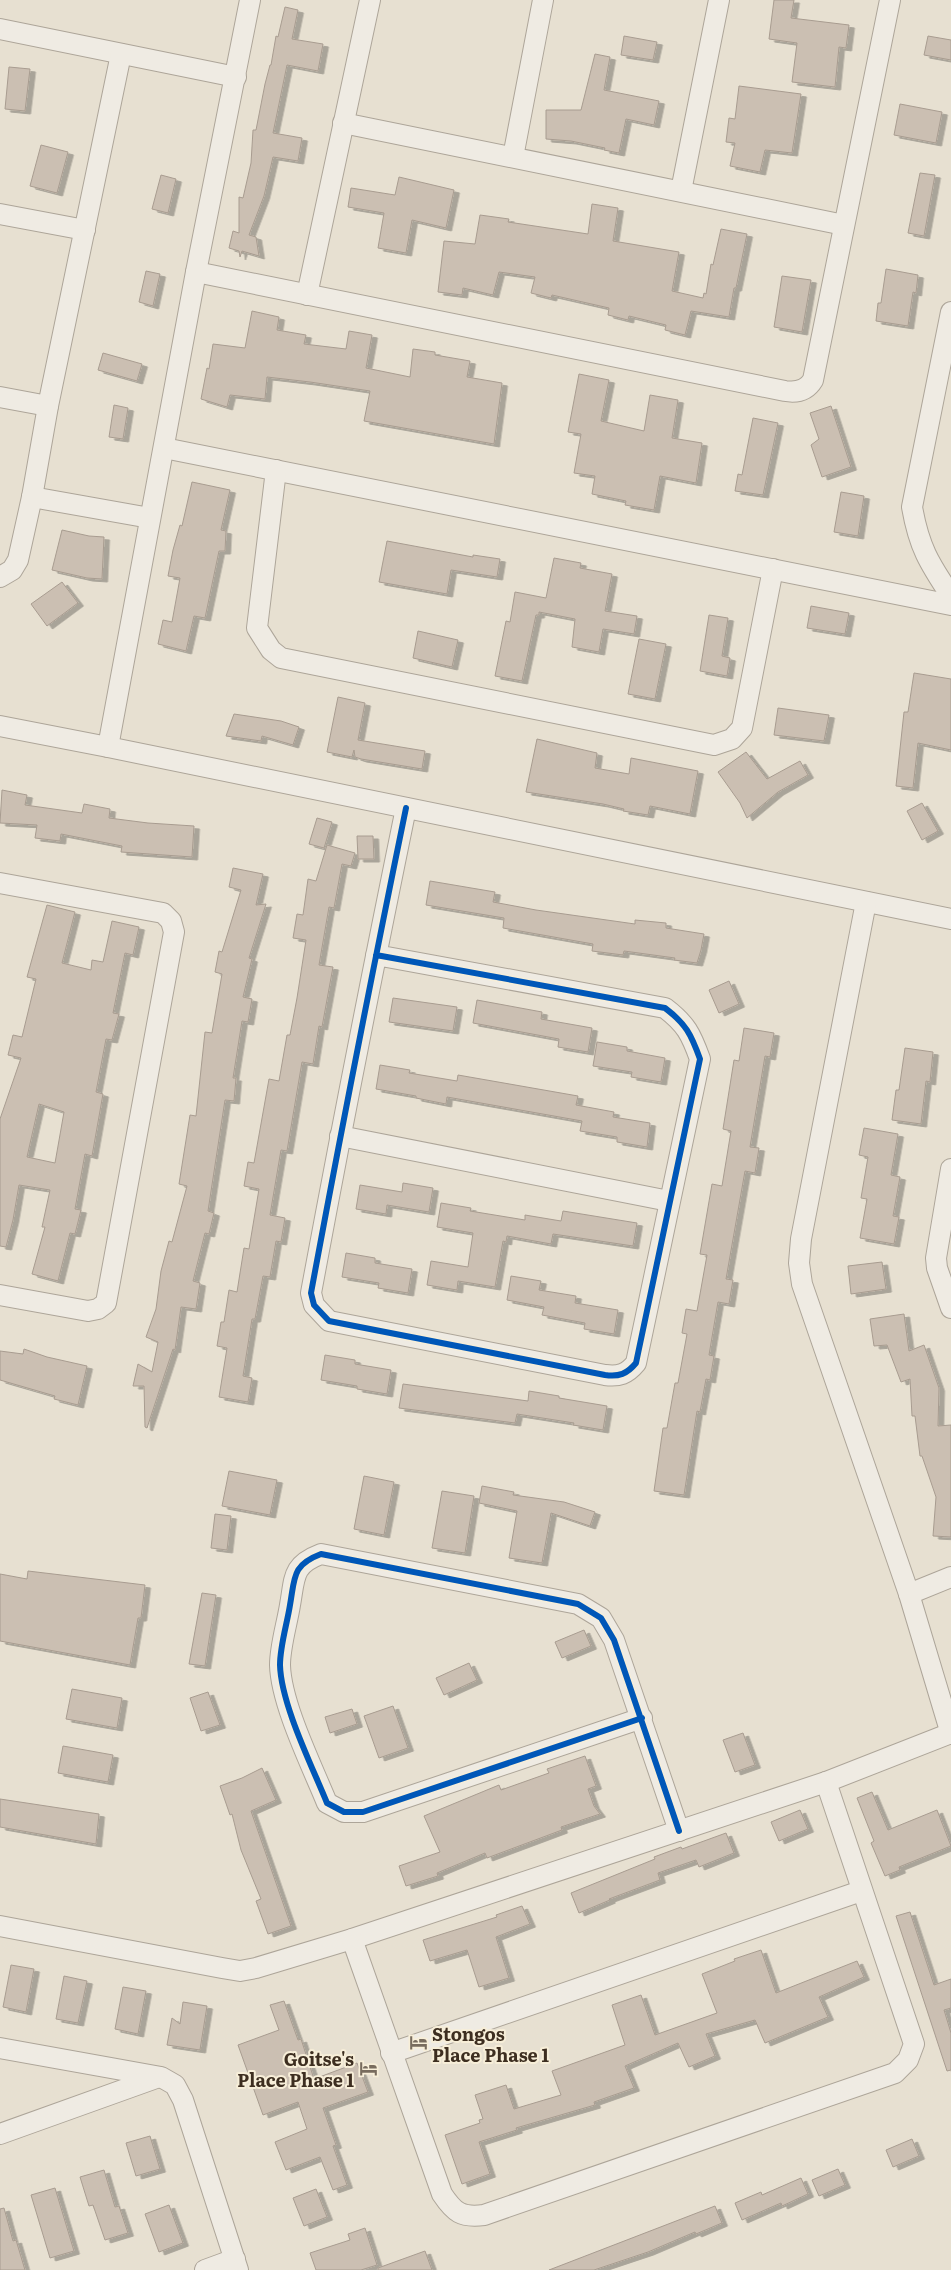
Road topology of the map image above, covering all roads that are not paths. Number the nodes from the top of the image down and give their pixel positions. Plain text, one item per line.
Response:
1 (250, 0) edge
2 (370, 0) edge
3 (543, 0) edge
4 (719, 0) edge
5 (890, 0) edge
6 (0, 29) edge
7 (121, 54) junction
8 (236, 76) junction
9 (344, 123) junction
10 (513, 157) junction
11 (681, 191) junction
12 (0, 214) edge
13 (844, 225) junction
14 (85, 230) junction
15 (196, 272) junction
16 (307, 295) junction
17 (951, 312) edge
18 (0, 397) edge
19 (48, 406) junction
20 (164, 448) junction
21 (276, 470) junction
22 (32, 497) junction
23 (150, 518) junction
24 (772, 569) junction
25 (0, 577) edge
26 (951, 596) edge
27 (951, 605) edge
28 (0, 726) edge
29 (108, 746) junction
30 (406, 808) junction
31 (0, 883) edge
32 (866, 902) junction
33 (951, 919) edge
34 (376, 955) junction
35 (340, 1136) junction
36 (951, 1169) edge
37 (669, 1201) junction
38 (0, 1295) edge
39 (951, 1308) edge
40 (951, 1578) edge
41 (909, 1594) junction
42 (642, 1718) junction
43 (951, 1734) edge
44 (826, 1782) junction
45 (680, 1831) junction
46 (861, 1891) junction
47 (0, 1926) edge
48 (352, 1940) junction
49 (0, 2048) edge
50 (391, 2053) junction
51 (161, 2077) junction
52 (0, 2134) edge
53 (236, 2265) edge
54 (205, 2270) edge

1 - 8 street
2 - 9 street
3 - 10 street
4 - 11 street
5 - 13 street
6 - 7 street
7 - 8 street
7 - 14 street
8 - 15 street
9 - 10 street
9 - 16 street
10 - 11 street
11 - 13 street
12 - 14 street
13 - 16 street
14 - 19 street
15 - 16 street
15 - 20 street
17 - 26 street
18 - 19 street
19 - 22 street
20 - 21 street
20 - 23 street
21 - 24 street
21 - 24 street
22 - 23 street
22 - 25 street
23 - 29 street
24 - 27 street
28 - 29 street
29 - 30 street
30 - 32 street
30 - 34 street
31 - 38 street
32 - 33 street
32 - 41 street
34 - 35 street
34 - 37 street
35 - 37 street
35 - 37 street
36 - 39 street
40 - 41 street
41 - 43 street
42 - 42 street
42 - 45 street
43 - 44 street
44 - 45 street
44 - 46 street
45 - 48 street
46 - 50 street
46 - 50 street
47 - 48 street
48 - 50 street
49 - 51 street
51 - 52 street
51 - 53 street
53 - 54 street

